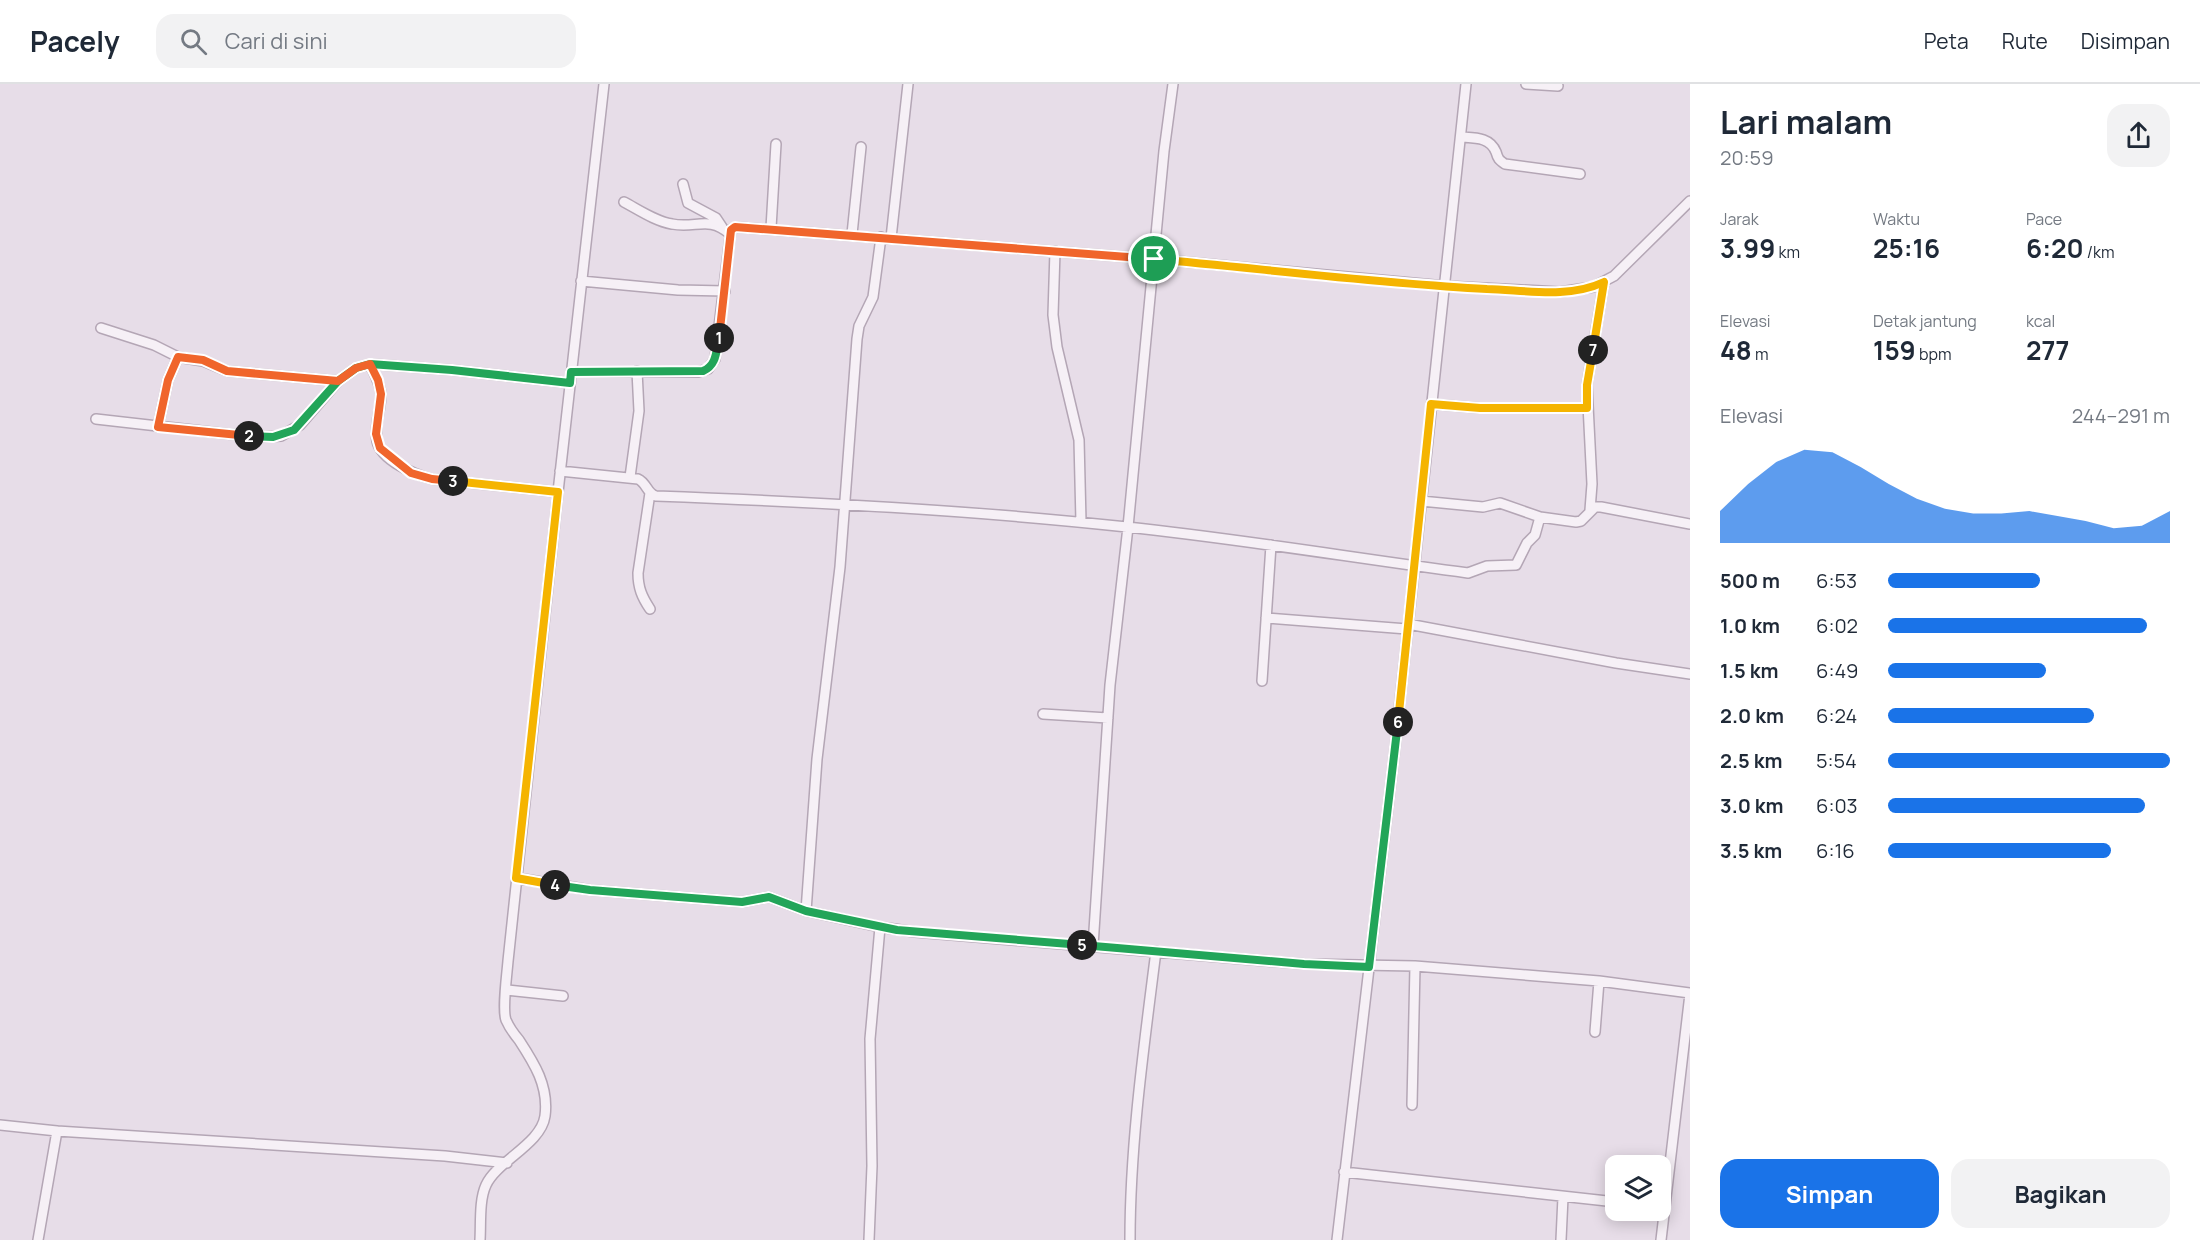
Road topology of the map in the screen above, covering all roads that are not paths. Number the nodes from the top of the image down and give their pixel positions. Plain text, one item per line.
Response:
1 (604, 84) edge
2 (908, 84) edge
3 (1173, 84) edge
4 (1466, 84) edge
5 (1526, 84) edge
6 (1558, 86) dead end
7 (1461, 137) junction
8 (776, 144) dead end
9 (861, 147) dead end
10 (1580, 174) dead end
11 (683, 184) dead end
12 (1690, 201) edge
13 (624, 202) dead end
14 (722, 227) junction
15 (771, 228) junction
16 (730, 234) junction
17 (852, 234) junction
18 (881, 237) junction
19 (891, 238) junction
20 (1055, 251) junction
21 (1154, 259) junction
22 (581, 281) junction
23 (1604, 282) junction
24 (1445, 286) junction
25 (725, 291) junction
26 (101, 328) dead end
27 (178, 357) junction
28 (370, 364) junction
29 (637, 371) junction
30 (571, 372) junction
31 (338, 381) junction
32 (570, 383) junction
33 (1431, 404) junction
34 (1587, 408) junction
35 (96, 419) dead end
36 (158, 427) junction
37 (560, 471) junction
38 (630, 477) junction
39 (558, 492) junction
40 (650, 494) junction
41 (1421, 501) junction
42 (845, 504) junction
43 (1590, 510) junction
44 (1540, 517) junction
45 (1081, 522) junction
46 (1690, 524) edge
47 (1128, 527) junction
48 (1271, 545) junction
49 (1413, 566) junction
50 (650, 609) dead end
51 (1266, 618) junction
52 (1407, 627) junction
53 (1690, 674) edge
54 (1262, 681) dead end
55 (1043, 714) dead end
56 (1107, 718) junction
57 (516, 878) junction
58 (806, 911) junction
59 (880, 927) junction
60 (1093, 946) junction
61 (1156, 951) junction
62 (1415, 966) junction
63 (1369, 967) junction
64 (1599, 981) junction
65 (507, 990) junction
66 (1690, 994) edge
67 (563, 996) dead end
68 (1595, 1032) dead end
69 (1412, 1105) dead end
70 (0, 1125) edge
71 (57, 1131) junction
72 (1670, 1155) edge
73 (507, 1163) junction
74 (1344, 1172) junction
75 (1563, 1197) junction
76 (1605, 1201) edge
77 (1662, 1221) edge
78 (38, 1240) edge
79 (480, 1240) edge
80 (869, 1240) edge
81 (1130, 1240) edge
82 (1337, 1240) edge
83 (1560, 1240) edge
84 (1661, 1240) edge

1 - 22 street
2 - 19 street
3 - 21 street
4 - 7 street
5 - 6 street
7 - 10 street
7 - 24 street
8 - 15 street
9 - 17 street
11 - 14 street
12 - 23 street
13 - 14 street
14 - 16 street
15 - 16 street
15 - 17 street
16 - 25 street
17 - 18 street
18 - 19 street
18 - 42 street
19 - 20 street
20 - 21 street
20 - 45 street
21 - 24 street
21 - 47 street
22 - 25 street
22 - 30 street
23 - 24 street
23 - 34 street
24 - 33 street
25 - 29 street
26 - 27 street
27 - 31 street
27 - 36 street
28 - 31 street
28 - 32 street
28 - 39 street
29 - 30 street
29 - 38 street
30 - 32 street
31 - 36 street
32 - 37 street
33 - 34 street
33 - 41 street
34 - 43 street
35 - 36 street
37 - 38 street
37 - 39 street
38 - 40 street
39 - 57 street
40 - 42 street
40 - 50 street
41 - 44 street
41 - 49 street
42 - 45 street
42 - 58 street
43 - 44 street
43 - 46 street
44 - 49 street
45 - 47 street
47 - 48 street
47 - 56 street
48 - 49 street
48 - 51 street
49 - 52 street
51 - 52 street
51 - 54 street
52 - 53 street
52 - 63 street
55 - 56 street
56 - 60 street
57 - 58 street
57 - 65 street
58 - 59 street
59 - 60 street
59 - 80 street
60 - 61 street
61 - 63 street
61 - 81 street
62 - 63 street
62 - 64 street
62 - 69 street
63 - 74 street
64 - 66 street
64 - 68 street
65 - 67 street
65 - 73 street
66 - 72 street
70 - 71 street
71 - 73 street
71 - 78 street
73 - 79 street
74 - 75 street
74 - 82 street
75 - 76 street
75 - 83 street
77 - 84 street

